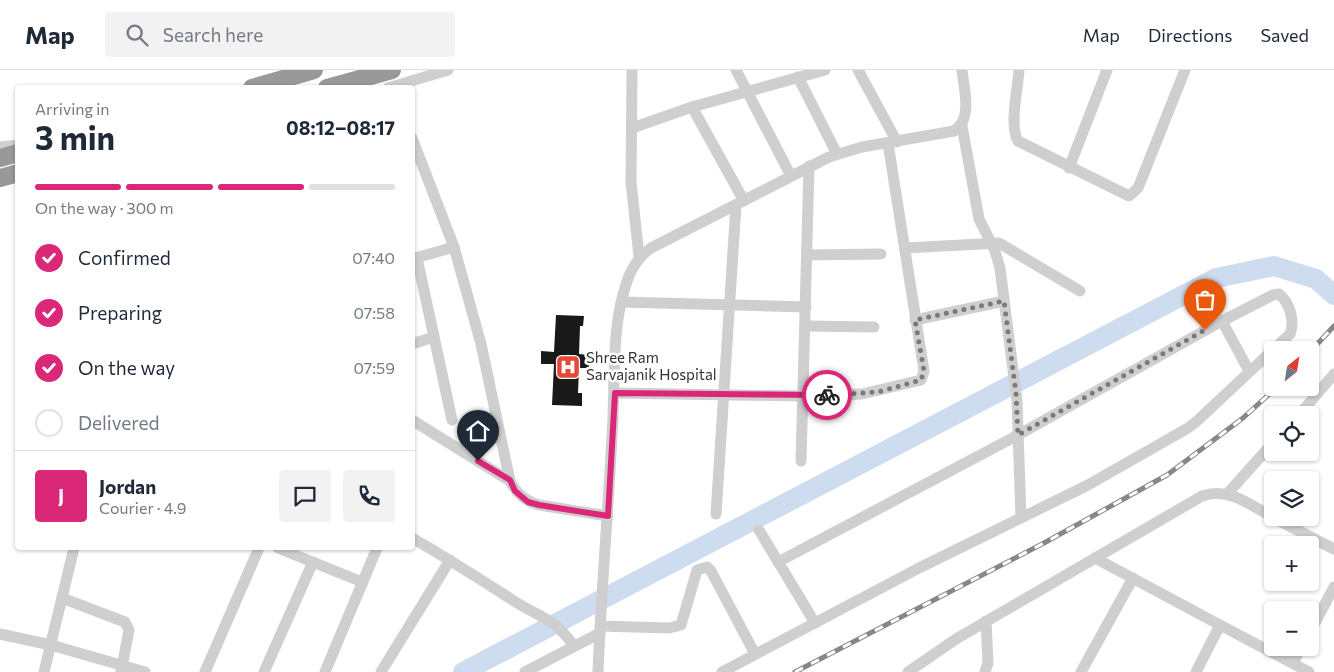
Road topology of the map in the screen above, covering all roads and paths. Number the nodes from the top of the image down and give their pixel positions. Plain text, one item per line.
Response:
1 (287, 70) edge
2 (314, 70) edge
3 (448, 70) edge
4 (632, 70) edge
5 (736, 70) edge
6 (825, 70) edge
7 (858, 70) edge
8 (962, 70) edge
9 (1019, 70) edge
10 (1107, 70) edge
11 (1185, 70) edge
12 (798, 78) junction
13 (391, 83) edge
14 (259, 85) edge
15 (261, 85) edge
16 (365, 85) edge
17 (747, 92) junction
18 (692, 107) junction
19 (962, 126) junction
20 (632, 128) junction
21 (892, 143) junction
22 (15, 145) edge
23 (415, 146) edge
24 (0, 147) edge
25 (15, 154) edge
26 (837, 154) junction
27 (0, 158) edge
28 (808, 166) junction
29 (1069, 168) junction
30 (15, 174) edge
31 (791, 176) junction
32 (0, 178) edge
33 (15, 180) edge
34 (0, 188) edge
35 (740, 203) junction
36 (990, 242) junction
37 (454, 247) junction
38 (906, 248) junction
39 (881, 254) dead end
40 (807, 255) junction
41 (639, 256) junction
42 (415, 259) edge
43 (1080, 291) dead end
44 (1004, 301) junction
45 (621, 302) junction
46 (729, 305) junction
47 (806, 306) junction
48 (915, 320) junction
49 (1222, 321) junction
50 (806, 326) junction
51 (874, 327) dead end
52 (434, 338) junction
53 (415, 343) edge
54 (1249, 371) junction
55 (1334, 374) edge
56 (615, 393) junction
57 (723, 394) junction
58 (803, 396) junction
59 (1307, 406) edge
60 (452, 420) dead end
61 (415, 422) edge
62 (1018, 435) junction
63 (1264, 453) edge
64 (801, 461) dead end
65 (510, 480) junction
66 (1228, 493) junction
67 (1264, 512) edge
68 (716, 514) dead end
69 (608, 516) junction
70 (1021, 518) junction
71 (1290, 526) edge
72 (759, 530) dead end
73 (415, 540) edge
74 (1334, 549) edge
75 (74, 550) edge
76 (258, 550) edge
77 (283, 550) edge
78 (376, 550) edge
79 (1095, 558) junction
80 (450, 560) junction
81 (313, 562) junction
82 (778, 562) junction
83 (1133, 578) junction
84 (362, 582) junction
85 (1334, 587) edge
86 (62, 598) junction
87 (1319, 615) edge
88 (986, 621) junction
89 (815, 623) junction
90 (1220, 625) junction
91 (600, 629) junction
92 (0, 634) edge
93 (51, 645) junction
94 (574, 646) junction
95 (755, 654) junction
96 (1297, 656) edge
97 (1293, 663) junction
98 (121, 669) edge
99 (44, 672) edge
100 (145, 672) edge
101 (205, 672) edge
102 (264, 672) edge
103 (325, 672) edge
104 (381, 672) edge
105 (525, 672) edge
106 (598, 672) edge
107 (722, 672) edge
108 (908, 672) edge
109 (985, 672) edge
110 (1080, 672) edge
111 (1196, 672) edge
112 (1309, 672) edge

1 - 14 street
2 - 15 highway
3 - 13 street
4 - 20 street
5 - 17 street
6 - 12 street
7 - 21 street
8 - 19 street
9 - 29 street
10 - 29 street
11 - 29 street
12 - 17 street
12 - 26 street
13 - 16 highway
17 - 18 street
17 - 31 street
18 - 20 street
18 - 35 street
19 - 21 street
19 - 36 street
20 - 41 street
21 - 26 street
21 - 38 street
22 - 24 street
23 - 37 street
25 - 27 highway
26 - 28 street
28 - 31 street
28 - 40 street
30 - 32 highway
31 - 35 street
33 - 34 street
35 - 41 street
35 - 46 street
36 - 38 street
36 - 43 street
36 - 44 street
37 - 42 street
37 - 65 street
38 - 48 street
39 - 40 street
40 - 47 street
41 - 45 street
42 - 52 street
44 - 48 street
44 - 62 street
45 - 46 street
45 - 56 street
46 - 47 street
46 - 57 street
47 - 50 street
48 - 58 street
49 - 54 street
49 - 54 street
49 - 62 street
50 - 51 street
50 - 58 street
52 - 53 street
52 - 60 street
54 - 70 street
55 - 59 street
56 - 57 street
56 - 69 street
57 - 58 street
57 - 68 street
58 - 64 street
61 - 65 street
62 - 70 street
62 - 82 street
63 - 66 street
65 - 69 street
66 - 67 street
66 - 79 street
69 - 91 street
70 - 89 street
71 - 74 street
72 - 82 street
73 - 80 street
75 - 86 street
76 - 101 street
77 - 81 street
78 - 84 street
79 - 83 street
79 - 88 street
80 - 94 street
80 - 104 street
81 - 84 street
81 - 102 street
82 - 89 street
83 - 90 street
83 - 110 street
84 - 103 street
85 - 87 street
86 - 93 street
86 - 98 street
88 - 108 street
88 - 109 street
89 - 95 street
90 - 97 street
90 - 111 street
91 - 94 street
91 - 95 street
91 - 106 street
92 - 93 street
93 - 98 street
93 - 99 street
94 - 105 street
95 - 107 street
96 - 97 street
97 - 112 street
98 - 100 street

